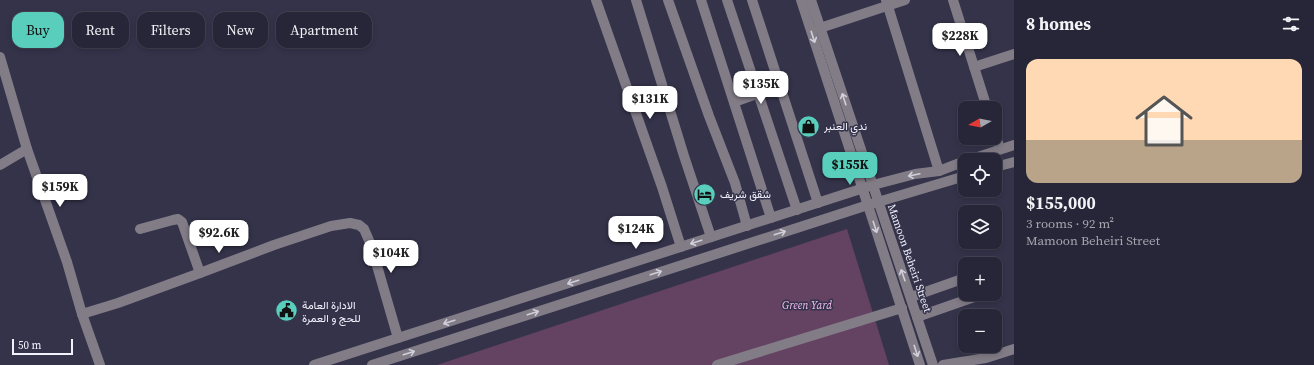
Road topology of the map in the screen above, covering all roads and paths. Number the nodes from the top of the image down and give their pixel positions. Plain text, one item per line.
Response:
1 (596, 0) edge
2 (636, 0) edge
3 (668, 0) edge
4 (701, 0) edge
5 (728, 0) edge
6 (752, 0) edge
7 (801, 0) edge
8 (811, 0) edge
9 (905, 0) edge
10 (953, 0) edge
11 (886, 3) edge
12 (820, 28) junction
13 (1014, 54) edge
14 (0, 57) edge
15 (974, 67) junction
16 (780, 86) junction
17 (758, 94) junction
18 (985, 101) edge
19 (734, 102) junction
20 (999, 145) edge
21 (1014, 145) edge
22 (26, 149) junction
23 (1000, 149) junction
24 (989, 153) edge
25 (1014, 162) edge
26 (958, 164) edge
27 (0, 165) edge
28 (1002, 165) edge
29 (939, 171) junction
30 (958, 178) edge
31 (873, 185) junction
32 (863, 189) junction
33 (878, 202) junction
34 (818, 203) junction
35 (868, 205) junction
36 (797, 210) junction
37 (771, 218) junction
38 (747, 226) junction
39 (140, 230) dead end
40 (711, 237) junction
41 (681, 247) junction
42 (200, 273) junction
43 (958, 280) edge
44 (910, 297) junction
45 (963, 301) edge
46 (902, 308) junction
47 (82, 314) junction
48 (917, 317) junction
49 (398, 338) junction
50 (1014, 349) edge
51 (100, 365) edge
52 (314, 365) edge
53 (372, 365) edge
54 (718, 365) edge
55 (920, 365) edge
56 (933, 365) edge
57 (943, 365) edge

1 - 41 street
2 - 40 street
3 - 38 street
4 - 19 street
5 - 17 street
6 - 16 street
7 -> 32 street, Mamoon Beheiri Street
8 - 12 street, Mamoon Beheiri Street
9 - 11 street
10 - 15 street
11 - 12 street
11 - 29 street
31 -> 12 street, Mamoon Beheiri Street
13 - 15 street
14 - 22 street
15 - 18 street
16 - 17 street
16 - 34 street
17 - 19 street
17 - 36 street
19 - 37 street
20 - 23 street
21 - 23 street
22 - 27 street
22 - 47 street
23 - 24 street
25 - 28 street
26 - 29 street
29 -> 31 street
30 - 33 street
31 - 32 street
31 - 33 street, Mamoon Beheiri Street
32 - 34 street
32 - 35 street, Mamoon Beheiri Street
33 - 35 street
44 -> 33 street, Mamoon Beheiri Street
34 - 36 street
35 -> 46 street, Mamoon Beheiri Street
53 -> 35 street
36 - 37 street
37 - 38 street
38 - 40 street
39 - 42 street
40 -> 41 street
41 -> 49 street
42 - 47 street
42 - 49 street
43 - 44 street
44 - 48 street, Mamoon Beheiri Street
45 - 48 street
46 - 54 street
46 -> 55 street, Mamoon Beheiri Street
47 - 51 street
48 - 56 street, Mamoon Beheiri Street
49 - 52 street
50 - 57 street

